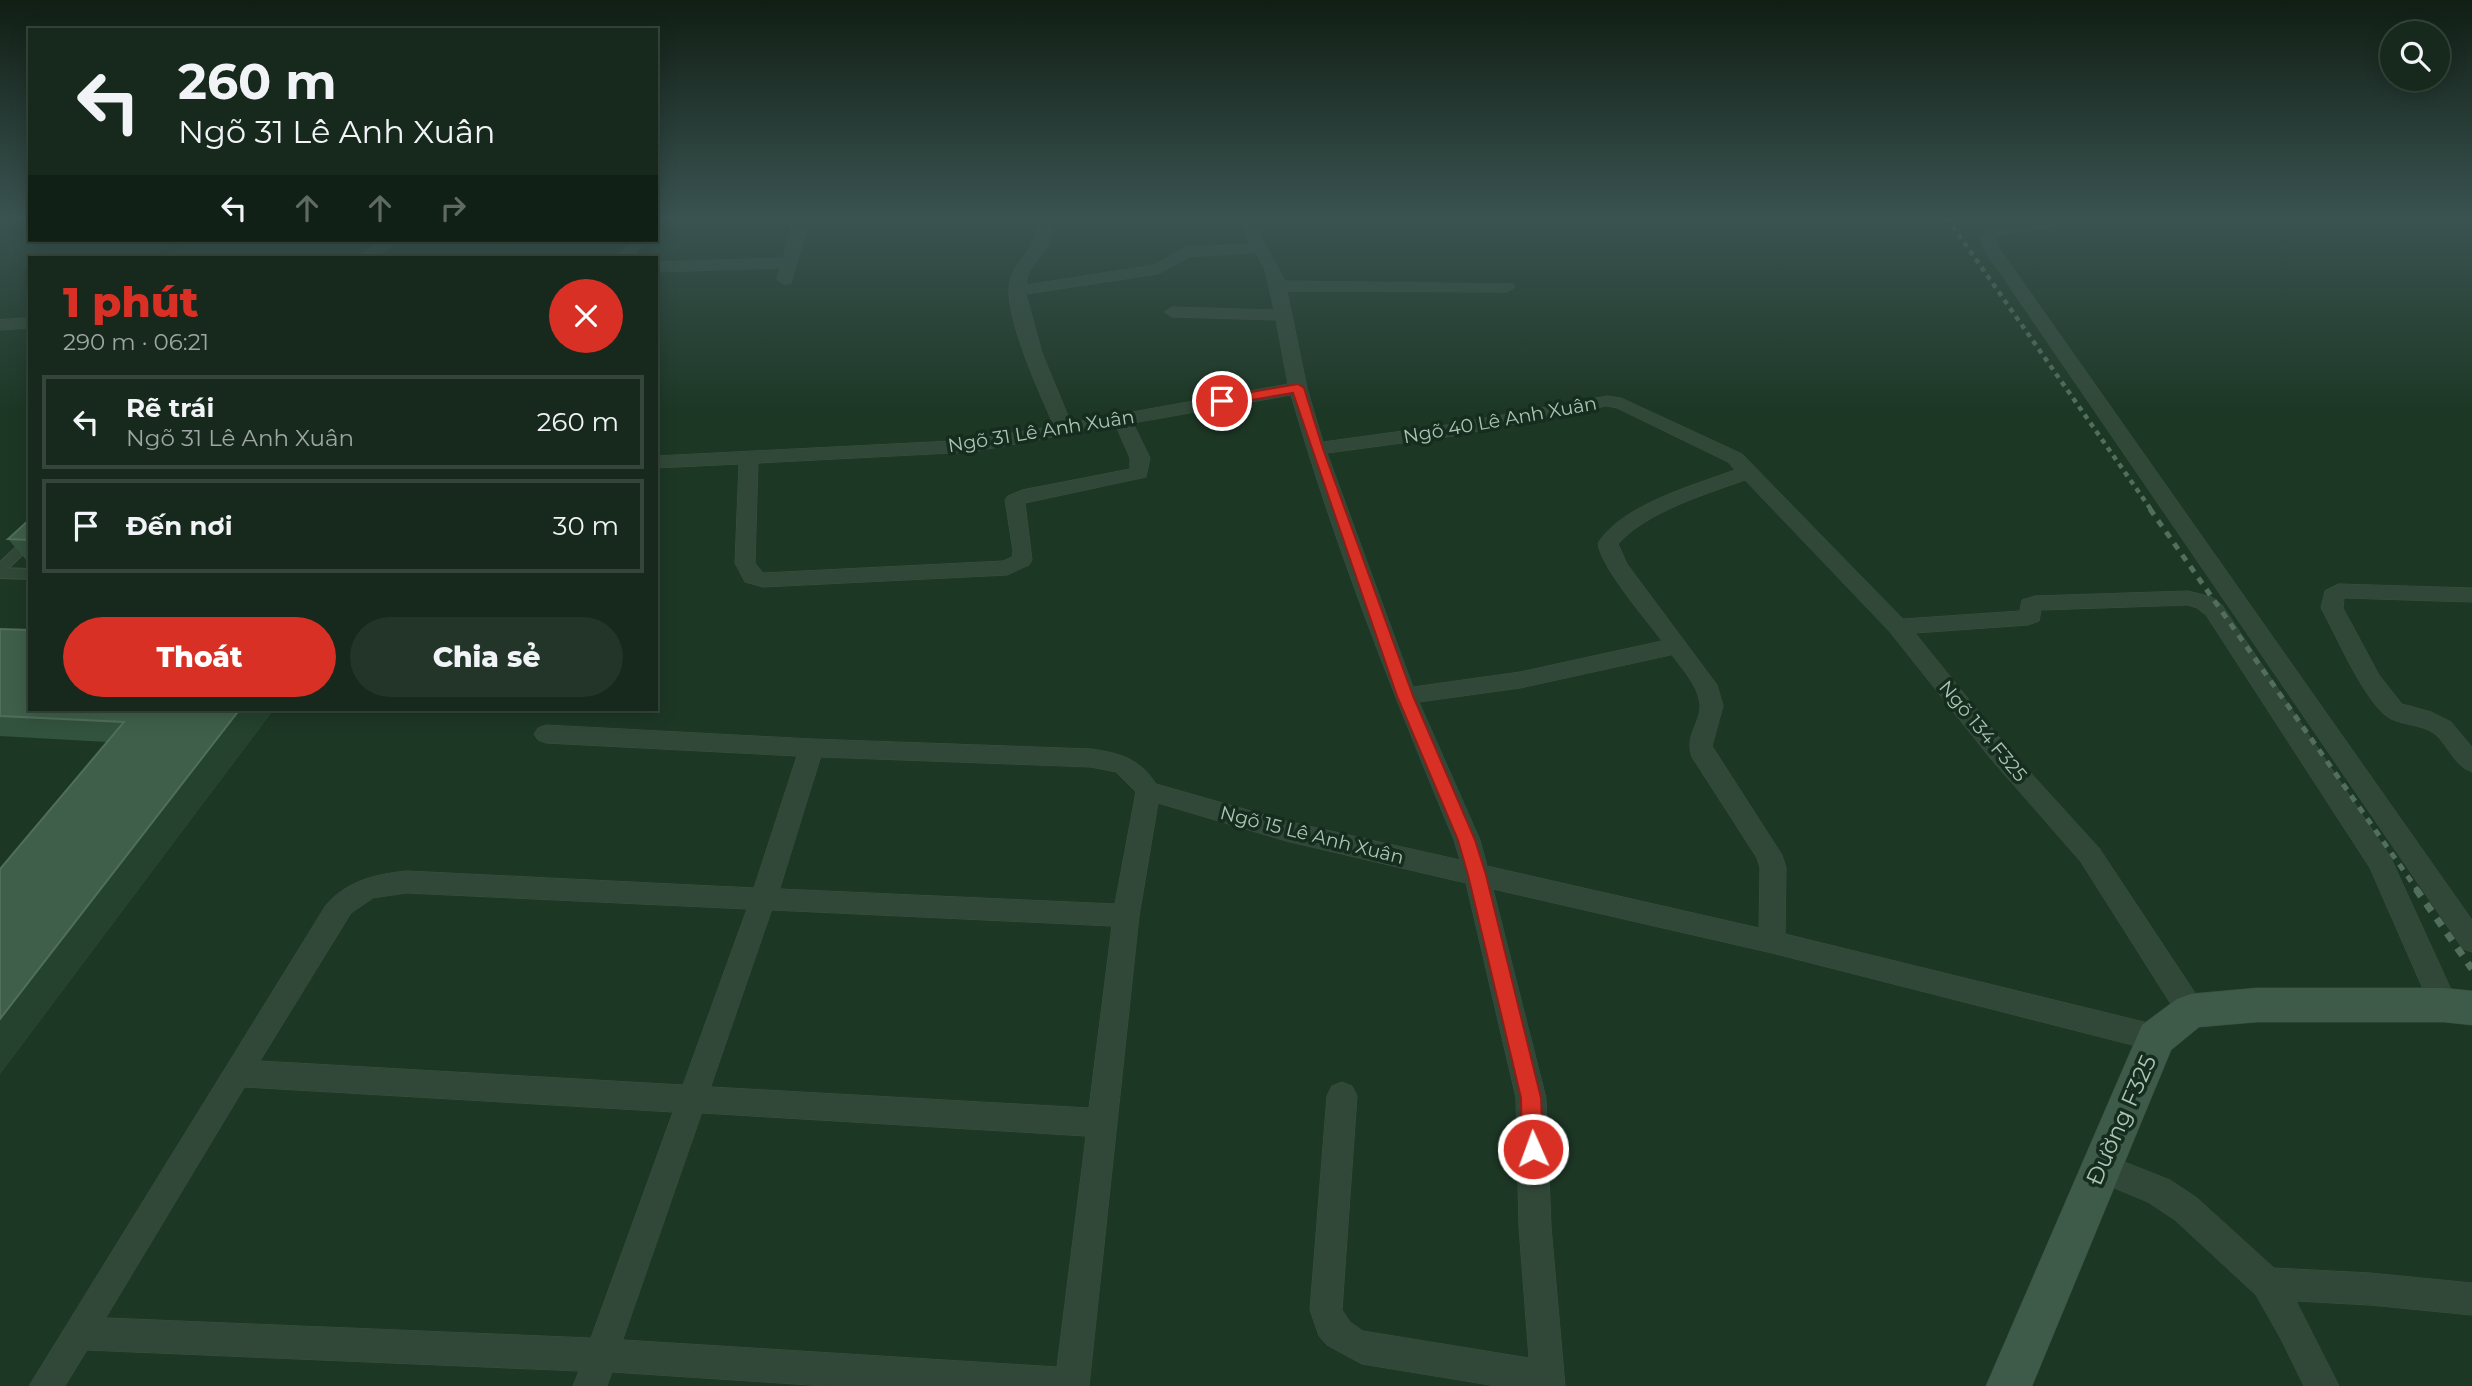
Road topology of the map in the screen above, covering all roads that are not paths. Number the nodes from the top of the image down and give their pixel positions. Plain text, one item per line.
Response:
1 (1017, 283) edge
2 (1070, 283) edge
3 (1277, 283) edge
4 (2015, 283) edge
5 (1278, 286) junction
6 (1507, 287) dead end
7 (1016, 291) junction
8 (1172, 312) dead end
9 (1284, 315) junction
10 (28, 323) edge
11 (0, 326) edge
12 (1298, 388) junction
13 (1122, 418) junction
14 (1064, 428) junction
15 (1316, 449) junction
16 (750, 458) junction
17 (658, 462) edge
18 (1750, 471) junction
19 (28, 543) edge
20 (0, 571) edge
21 (28, 574) edge
22 (2472, 595) edge
23 (1898, 627) junction
24 (1675, 646) junction
25 (1405, 696) junction
26 (2443, 728) junction
27 (2472, 729) edge
28 (546, 734) dead end
29 (812, 748) junction
30 (2472, 763) edge
31 (1148, 791) junction
32 (1477, 875) junction
33 (763, 900) junction
34 (1126, 916) junction
35 (2472, 941) edge
36 (1772, 942) junction
37 (2458, 1007) edge
38 (2191, 1012) junction
39 (2156, 1038) junction
40 (239, 1073) junction
41 (1342, 1096) dead end
42 (691, 1101) junction
43 (1102, 1123) junction
44 (2099, 1167) junction
45 (2267, 1284) junction
46 (2472, 1299) edge
47 (79, 1333) junction
48 (600, 1355) junction
49 (1548, 1382) edge
50 (1072, 1385) edge
51 (46, 1386) edge
52 (590, 1386) edge
53 (2009, 1386) edge
54 (2322, 1386) edge

1 - 7 street
2 - 7 street
3 - 5 street
4 - 35 street
5 - 6 street
5 - 9 street
7 - 14 street
8 - 9 street
9 - 12 street
10 - 11 street
12 - 13 street, Ngõ 31 Lê Anh Xuân
12 - 15 street
13 - 14 street, Ngõ 31 Lê Anh Xuân
13 - 16 street
14 - 16 street, Ngõ 31 Lê Anh Xuân
15 - 18 street, Ngõ 40 Lê Anh Xuân
15 - 25 street
16 - 17 street, Ngõ 31 Lê Anh Xuân
18 - 23 street, Ngõ 134 F325
18 - 24 street
19 - 20 lane
20 - 21 lane
22 - 26 street
23 - 37 street
23 - 38 street, Ngõ 134 F325
24 - 25 street
24 - 36 street
25 - 32 street
26 - 27 street
26 - 30 street
28 - 29 street
29 - 31 street
29 - 33 street
31 - 32 street, Ngõ 15 Lê Anh Xuân
31 - 34 street
32 - 36 street, Ngõ 15 Lê Anh Xuân
32 - 49 street
33 - 34 street
33 - 40 street
33 - 42 street
34 - 43 street
36 - 39 street, Ngõ 15 Lê Anh Xuân
37 - 38 main road
38 - 39 main road, Đường F325
39 - 44 main road, Đường F325
40 - 42 street
40 - 47 street
41 - 49 street
42 - 43 street
42 - 48 street
43 - 50 street
44 - 45 street
44 - 53 main road, Đường F325
45 - 46 street
45 - 54 street
47 - 48 street
47 - 51 street
48 - 50 street
48 - 52 street

